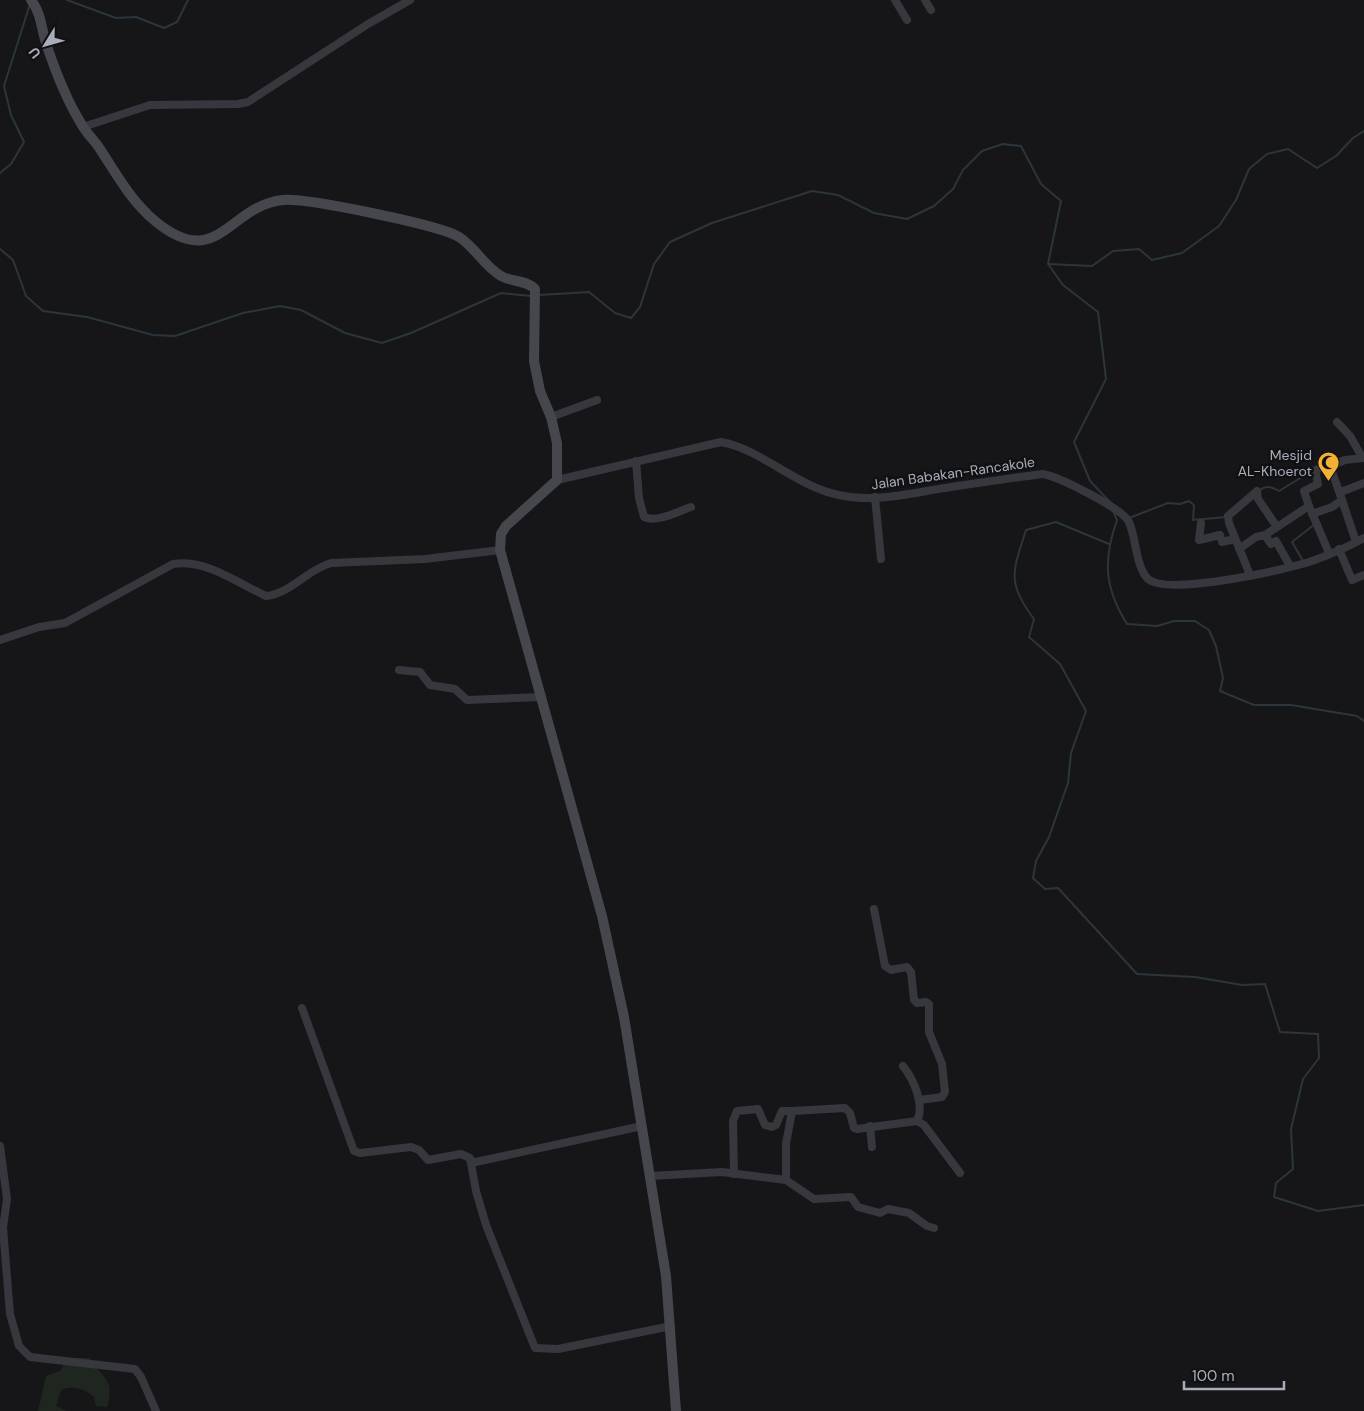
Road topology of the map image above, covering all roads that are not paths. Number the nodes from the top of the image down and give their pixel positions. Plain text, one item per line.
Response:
1 (410, 0) edge
2 (895, 0) edge
3 (925, 0) edge
4 (33, 3) edge
5 (931, 10) dead end
6 (906, 20) dead end
7 (83, 127) junction
8 (597, 400) dead end
9 (551, 417) junction
10 (1337, 422) dead end
11 (1363, 458) edge
12 (636, 462) junction
13 (1330, 466) junction
14 (558, 480) junction
15 (1364, 483) edge
16 (1341, 492) junction
17 (875, 497) junction
18 (1342, 500) junction
19 (691, 507) dead end
20 (1310, 510) junction
21 (1201, 523) dead end
22 (1277, 527) junction
23 (1265, 535) junction
24 (1235, 539) junction
25 (1360, 540) edge
26 (1239, 549) junction
27 (1339, 549) junction
28 (500, 550) junction
29 (1329, 553) junction
30 (881, 559) dead end
31 (1290, 566) junction
32 (1250, 573) junction
33 (1364, 575) edge
34 (0, 640) edge
35 (399, 670) dead end
36 (542, 697) junction
37 (874, 909) dead end
38 (302, 1008) dead end
39 (903, 1066) dead end
40 (919, 1100) junction
41 (792, 1111) junction
42 (917, 1121) junction
43 (642, 1126) junction
44 (870, 1126) junction
45 (0, 1146) edge
46 (872, 1147) dead end
47 (1, 1156) edge
48 (471, 1163) junction
49 (960, 1173) dead end
50 (734, 1174) junction
51 (650, 1176) junction
52 (786, 1180) junction
53 (934, 1228) dead end
54 (671, 1326) junction
55 (156, 1411) edge
56 (676, 1411) edge

1 - 7 street
2 - 6 street
3 - 5 street
4 - 7 street
7 - 9 street
8 - 9 street
9 - 14 street
10 - 11 street
11 - 13 street
12 - 14 street, Jalan Babakan-Rancakole
12 - 17 street, Jalan Babakan-Rancakole
12 - 19 street
13 - 16 street
13 - 20 street
14 - 28 street
15 - 16 street
16 - 18 street
17 - 30 street
17 - 32 street, Jalan Babakan-Rancakole
18 - 20 street
18 - 25 street
20 - 22 street
20 - 29 street
21 - 24 street
22 - 23 street
22 - 24 street
23 - 26 street
23 - 31 street
24 - 26 street
25 - 27 street, Jalan Babakan-Rancakole
26 - 32 street
27 - 29 street, Jalan Babakan-Rancakole
27 - 33 street
28 - 34 street
28 - 36 street
29 - 31 street, Jalan Babakan-Rancakole
31 - 32 street, Jalan Babakan-Rancakole
35 - 36 street
36 - 43 street
37 - 40 street
38 - 48 street
39 - 40 street
40 - 42 street
41 - 44 street
41 - 50 street
41 - 52 street
42 - 44 street
42 - 49 street
43 - 48 street
43 - 51 street
44 - 46 street
45 - 47 street
47 - 55 street
48 - 54 street
50 - 51 street
50 - 52 street
51 - 54 street
52 - 53 street
54 - 56 street

